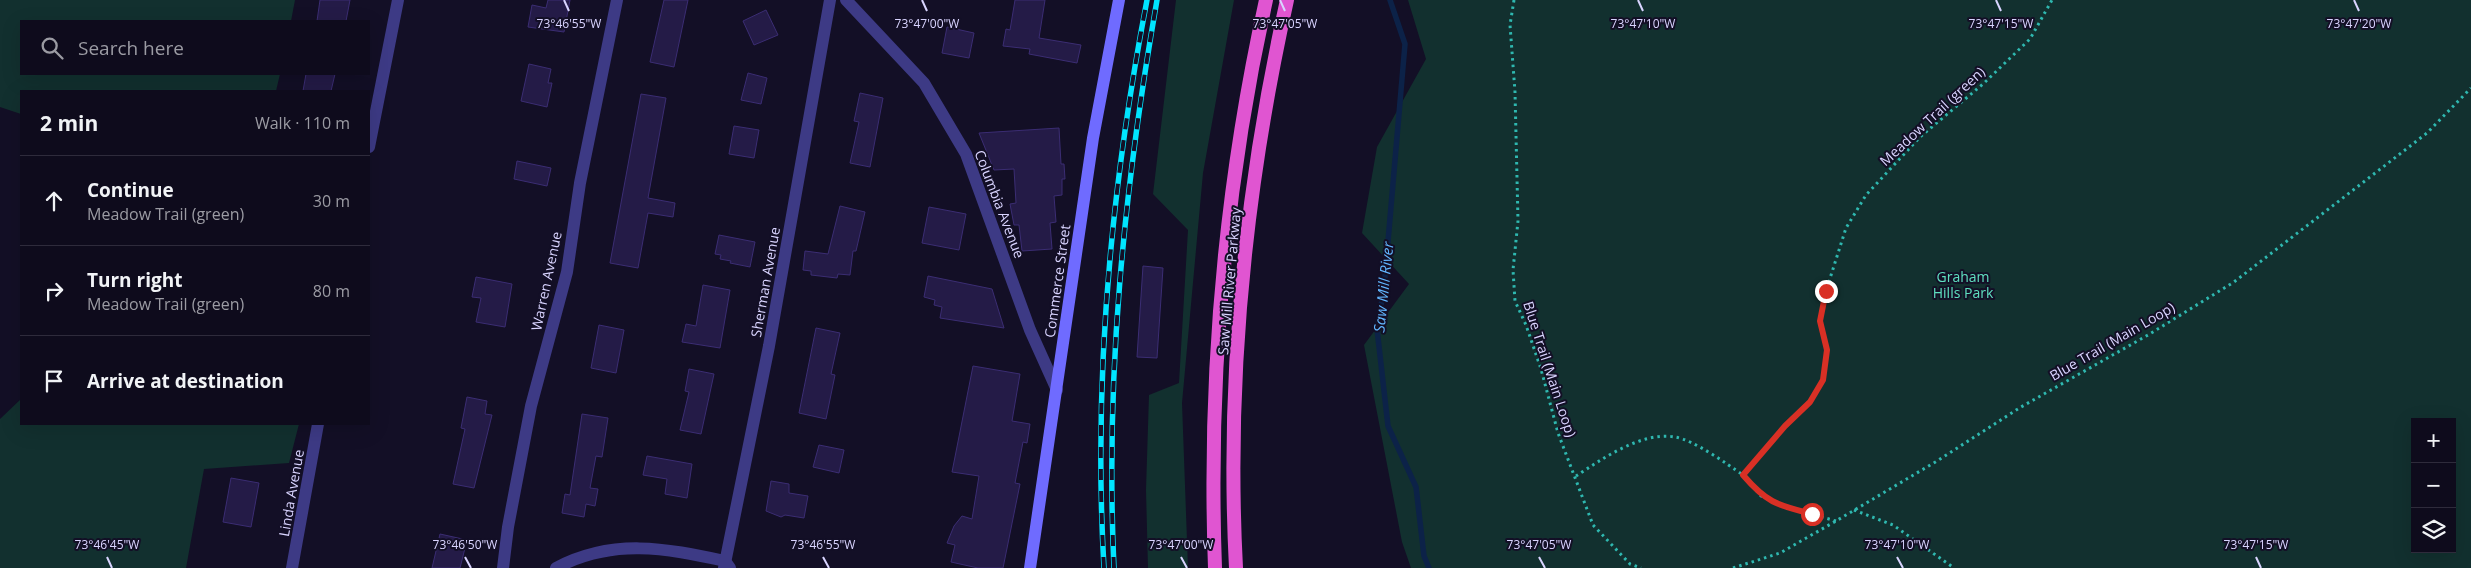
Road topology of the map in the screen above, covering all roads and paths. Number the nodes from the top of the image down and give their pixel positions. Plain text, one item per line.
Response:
1 (398, 0) edge
2 (617, 0) edge
3 (830, 0) edge
4 (846, 0) edge
5 (1119, 0) edge
6 (1266, 0) edge
7 (1287, 0) edge
8 (1514, 0) edge
9 (2052, 0) edge
10 (2471, 88) edge
11 (370, 142) edge
12 (1057, 390) junction
13 (318, 425) edge
14 (1743, 475) junction
15 (1576, 476) junction
16 (1853, 510) junction
17 (1836, 521) junction
18 (726, 566) edge
19 (292, 568) edge
20 (503, 568) edge
21 (556, 568) edge
22 (1030, 568) edge
23 (1215, 568) edge
24 (1236, 568) edge
25 (1641, 568) edge
26 (1733, 568) edge
27 (1954, 568) edge

1 - 11 street
2 - 20 street, Warren Avenue
3 - 18 street, Sherman Avenue
4 - 12 street, Columbia Avenue
5 - 12 main road, Commerce Street
6 - 23 highway, Saw Mill River Parkway
7 - 24 highway, Saw Mill River Parkway
8 - 15 path, Blue Trail (Main Loop)
9 - 14 path, Meadow Trail (green)
10 - 16 path, Blue Trail (Main Loop)
12 - 22 main road, Commerce Street
13 - 19 street, Linda Avenue
14 - 15 path
14 - 17 path
15 - 25 path, Blue Trail (Main Loop)
16 - 17 path, Blue Trail (Main Loop)
16 - 27 path
17 - 26 path, Blue Trail (Main Loop)
18 - 21 street

